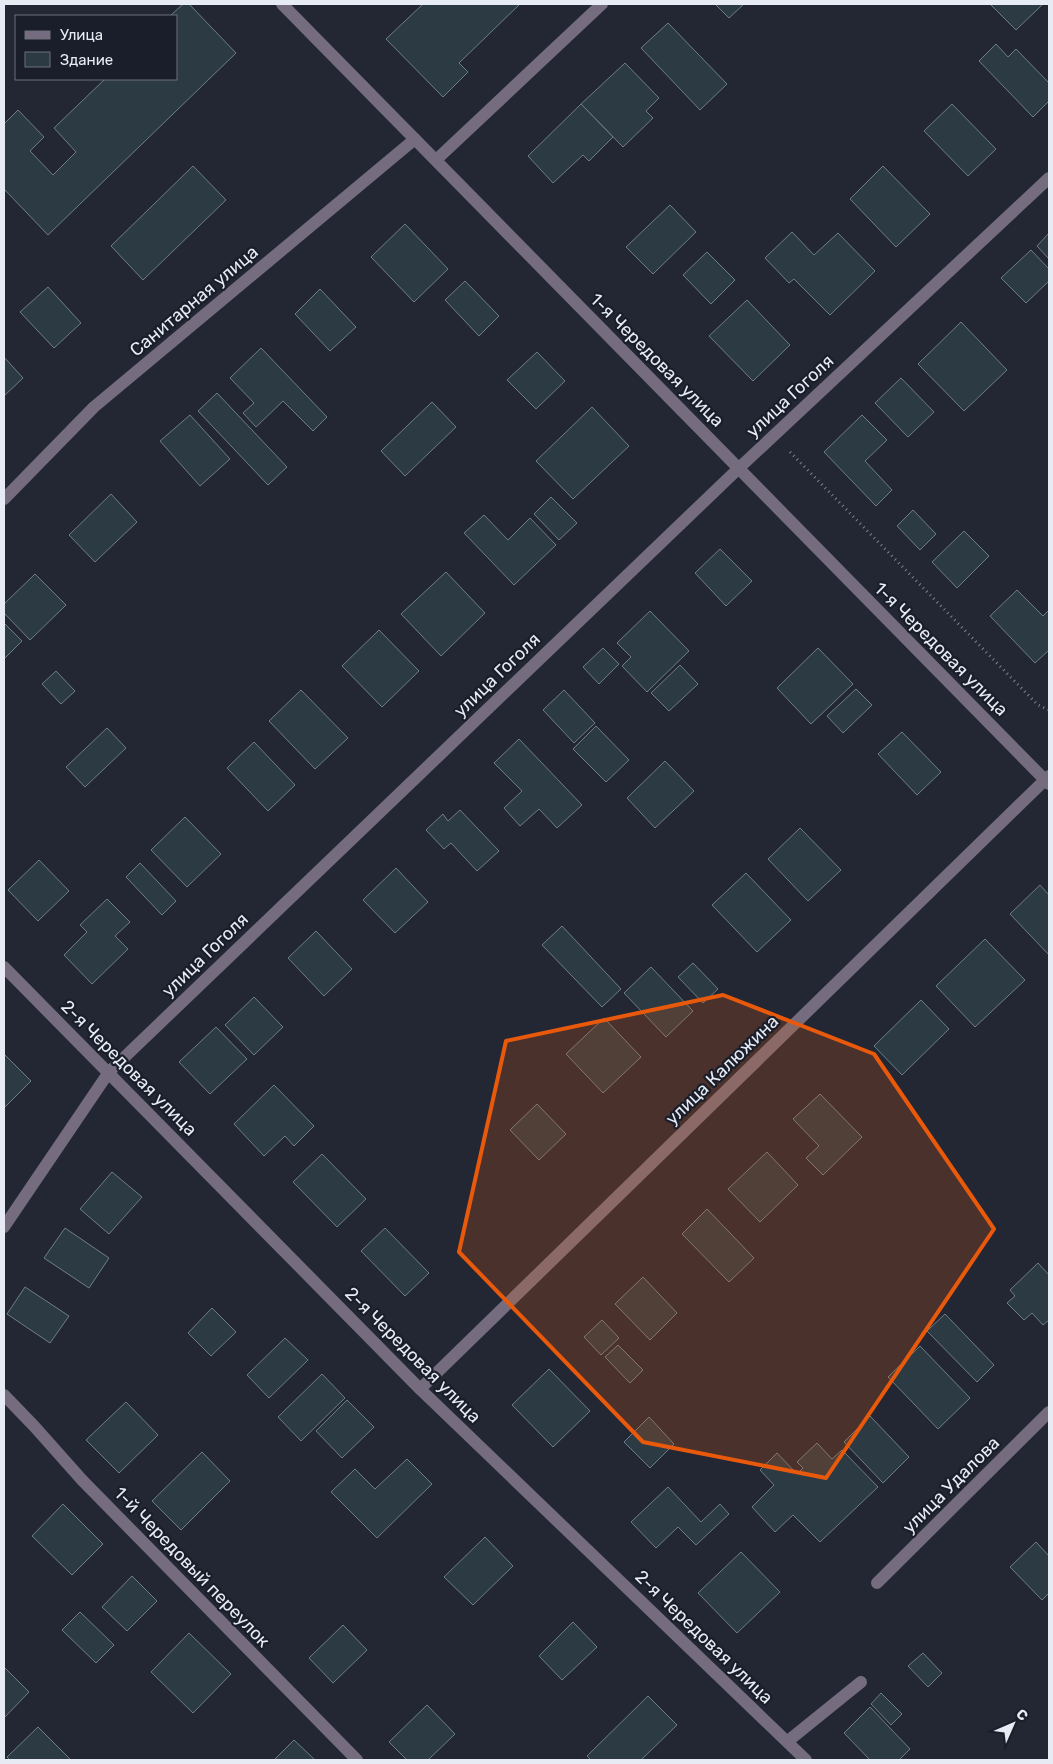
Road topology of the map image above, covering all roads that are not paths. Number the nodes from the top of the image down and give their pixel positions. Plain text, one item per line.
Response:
1 (282, 4) edge
2 (602, 4) edge
3 (415, 139) junction
4 (436, 160) junction
5 (1049, 178) edge
6 (738, 468) junction
7 (4, 499) edge
8 (1048, 780) edge
9 (4, 967) edge
10 (109, 1072) junction
11 (4, 1227) edge
12 (420, 1389) junction
13 (4, 1395) edge
14 (1049, 1412) edge
15 (878, 1583) dead end
16 (861, 1682) dead end
17 (788, 1741) junction
18 (357, 1760) edge
19 (806, 1760) edge

1 - 3 street, 1-я Чередовая улица
2 - 4 street
3 - 4 street, 1-я Чередовая улица
3 - 7 street, Санитарная улица
4 - 6 street, 1-я Чередовая улица
5 - 6 street, улица Гоголя
6 - 8 street, 1-я Чередовая улица
6 - 10 street, улица Гоголя
8 - 12 street, улица Калюжина
9 - 10 street, 2-я Чередовая улица
10 - 11 street, улица Гоголя
10 - 12 street, 2-я Чередовая улица
12 - 17 street, 2-я Чередовая улица
13 - 18 street, 1-й Чередовый переулок
14 - 15 street, улица Удалова
16 - 17 street
17 - 19 street, 2-я Чередовая улица

